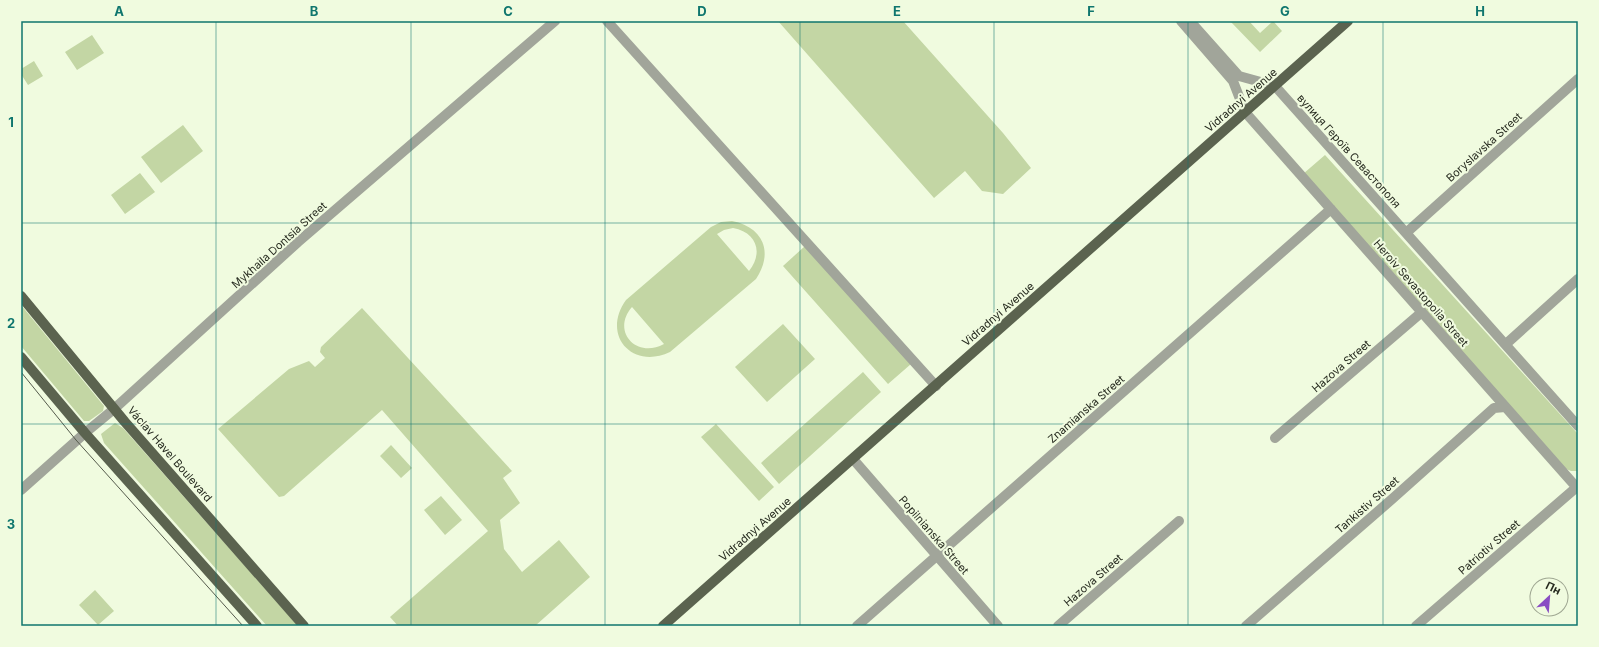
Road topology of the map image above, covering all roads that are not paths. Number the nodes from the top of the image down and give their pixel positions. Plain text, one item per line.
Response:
1 (555, 21) edge
2 (607, 21) edge
3 (1181, 21) edge
4 (1190, 21) edge
5 (1348, 21) edge
6 (1578, 79) edge
7 (1275, 86) junction
8 (1245, 112) junction
9 (1331, 209) junction
10 (1406, 233) junction
11 (1578, 280) edge
12 (21, 296) edge
13 (1422, 312) junction
14 (1506, 344) junction
15 (21, 357) edge
16 (936, 386) junction
17 (1505, 407) junction
18 (114, 409) junction
19 (1578, 426) edge
20 (85, 433) junction
21 (1275, 438) dead end
22 (853, 459) junction
23 (1578, 488) edge
24 (21, 490) edge
25 (1179, 521) dead end
26 (937, 556) junction
27 (257, 626) edge
28 (304, 626) edge
29 (664, 626) edge
30 (857, 626) edge
31 (998, 626) edge
32 (1058, 626) edge
33 (1246, 626) edge
34 (1416, 626) edge

1 - 18 street, Mykhaila Dontsia Street
2 - 16 street
3 - 8 street
4 - 7 street
5 - 7 main road, Vidradnyi Avenue
6 - 10 street, Boryslavska Street
7 - 8 main road, Vidradnyi Avenue
7 - 10 street, вулиця Героїв Севастополя
8 - 9 street, Heroiv Sevastopolia Street
8 - 16 main road, Vidradnyi Avenue
9 - 13 street, Heroiv Sevastopolia Street
9 - 26 street, Znamianska Street
10 - 14 street
11 - 14 street
12 - 18 main road, Václav Havel Boulevard
13 - 17 street, Heroiv Sevastopolia Street
13 - 21 street, Hazova Street
14 - 19 street
15 - 20 main road
16 - 22 main road, Vidradnyi Avenue
17 - 23 street, Heroiv Sevastopolia Street
17 - 33 street, Tankistiv Street
18 - 20 street, Mykhaila Dontsia Street
18 - 28 main road, Václav Havel Boulevard
20 - 24 street, Mykhaila Dontsia Street
20 - 27 main road
22 - 26 street, Popilnianska Street
22 - 29 main road, Vidradnyi Avenue
23 - 34 street, Patriotiv Street
25 - 32 street, Hazova Street
26 - 30 street, Znamianska Street
26 - 31 street, Popilnianska Street

